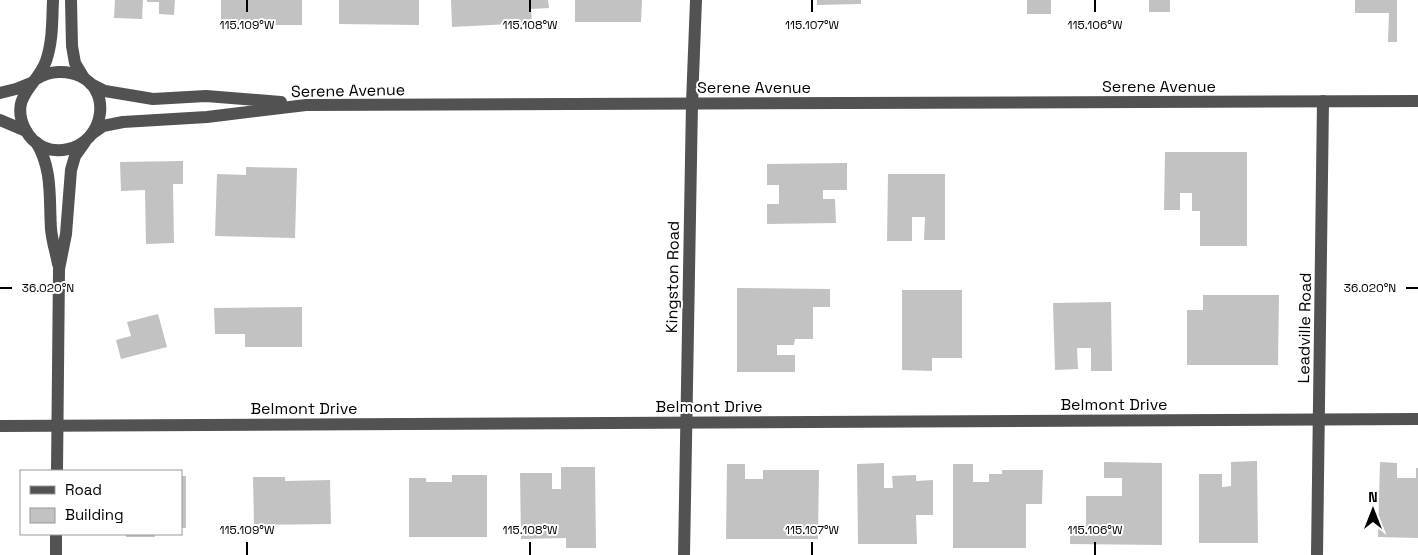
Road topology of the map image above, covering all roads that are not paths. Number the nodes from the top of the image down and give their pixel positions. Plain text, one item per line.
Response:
1 (53, 0) edge
2 (71, 0) edge
3 (696, 0) edge
4 (33, 81) junction
5 (87, 81) junction
6 (0, 93) edge
7 (1323, 101) junction
8 (1418, 101) edge
9 (306, 104) junction
10 (692, 104) junction
11 (0, 120) edge
12 (26, 131) junction
13 (89, 138) junction
14 (36, 142) junction
15 (59, 269) junction
16 (1418, 419) edge
17 (1319, 420) junction
18 (686, 422) junction
19 (0, 426) edge
20 (58, 426) junction
21 (57, 470) edge
22 (56, 535) edge
23 (56, 555) edge
24 (684, 555) edge
25 (1317, 555) edge

1 - 4 street
2 - 5 street
3 - 10 street, Kingston Road
4 - 5 street
4 - 6 street
4 - 12 street
5 - 9 street
5 - 13 street
7 - 8 street, Serene Avenue
7 - 10 street, Serene Avenue
7 - 17 street, Leadville Road
9 - 10 street, Serene Avenue
9 - 13 street, Serene Avenue
10 - 18 street, Kingston Road
11 - 12 street
12 - 14 street
13 - 14 street
13 - 15 street
14 - 15 street
15 - 20 street
16 - 17 street, Belmont Drive
17 - 18 street, Belmont Drive
17 - 25 street, Leadville Road
18 - 20 street, Belmont Drive
18 - 24 street, Kingston Road
19 - 20 street, Belmont Drive
20 - 21 street
22 - 23 street

